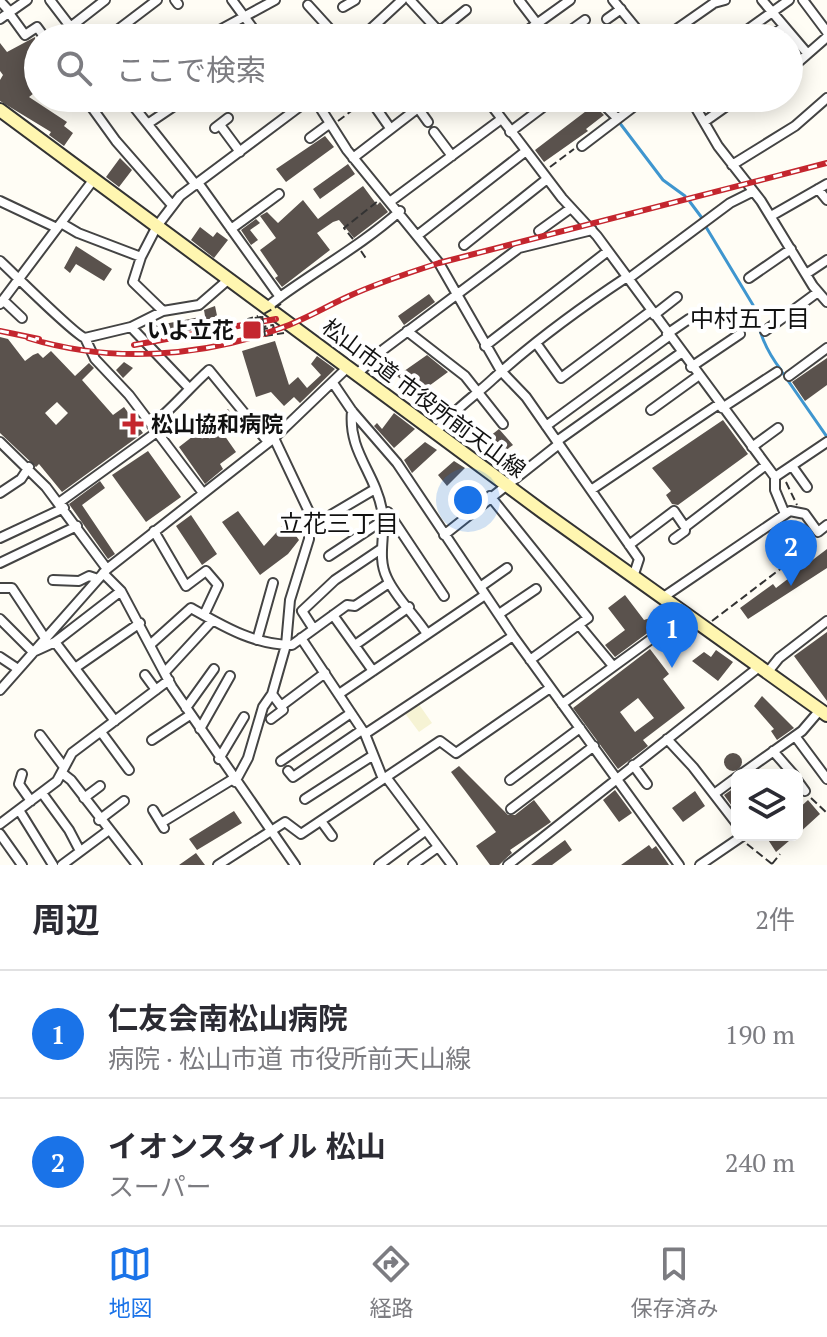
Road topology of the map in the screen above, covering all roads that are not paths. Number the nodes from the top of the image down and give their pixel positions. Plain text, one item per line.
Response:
1 (27, 0) edge
2 (50, 0) edge
3 (105, 0) edge
4 (232, 0) edge
5 (275, 0) edge
6 (355, 0) edge
7 (402, 0) edge
8 (410, 0) edge
9 (519, 0) edge
10 (570, 0) edge
11 (725, 0) edge
12 (762, 0) edge
13 (789, 0) edge
14 (803, 0) edge
15 (0, 1) edge
16 (155, 1) edge
17 (616, 3) edge
18 (308, 5) dead end
19 (343, 7) dead end
20 (466, 10) dead end
21 (772, 11) junction
22 (9, 13) junction
23 (244, 16) junction
24 (0, 19) edge
25 (607, 19) dead end
26 (585, 20) dead end
27 (69, 24) edge
28 (75, 24) edge
29 (125, 24) edge
30 (230, 24) edge
31 (250, 24) edge
32 (325, 24) edge
33 (378, 24) edge
34 (433, 24) edge
35 (453, 24) edge
36 (535, 24) edge
37 (537, 24) edge
38 (579, 24) edge
39 (630, 24) edge
40 (684, 24) edge
41 (755, 24) edge
42 (782, 24) edge
43 (24, 34) edge
44 (827, 34) edge
45 (803, 48) edge
46 (807, 53) junction
47 (803, 57) edge
48 (827, 98) edge
49 (95, 112) edge
50 (139, 112) edge
51 (165, 112) edge
52 (293, 112) edge
53 (321, 112) edge
54 (379, 112) edge
55 (412, 112) edge
56 (421, 112) edge
57 (495, 112) edge
58 (536, 112) edge
59 (611, 112) edge
60 (625, 112) edge
61 (698, 112) edge
62 (718, 112) edge
63 (3, 117) edge
64 (228, 118) dead end
65 (617, 118) junction
66 (500, 120) junction
67 (428, 122) dead end
68 (704, 122) junction
69 (149, 123) junction
70 (330, 125) junction
71 (390, 128) junction
72 (434, 132) dead end
73 (510, 132) junction
74 (310, 138) dead end
75 (582, 146) road end
76 (526, 151) junction
77 (240, 152) junction
78 (452, 156) junction
79 (353, 158) junction
80 (732, 165) junction
81 (545, 176) junction
82 (94, 179) junction
83 (197, 185) junction
84 (823, 187) edge
85 (752, 192) junction
86 (279, 194) dead end
87 (388, 198) junction
88 (827, 200) edge
89 (0, 201) edge
90 (172, 205) junction
91 (571, 208) junction
92 (400, 211) junction
93 (771, 216) junction
94 (59, 226) junction
95 (157, 226) junction
96 (231, 229) junction
97 (592, 230) junction
98 (539, 231) dead end
99 (418, 235) junction
100 (464, 245) dead end
101 (791, 249) junction
102 (608, 251) junction
103 (141, 257) junction
104 (827, 260) edge
105 (0, 261) edge
106 (806, 274) junction
107 (20, 278) junction
108 (628, 278) junction
109 (749, 278) dead end
110 (229, 279) junction
111 (818, 292) junction
112 (459, 294) junction
113 (677, 297) dead end
114 (2, 299) edge
115 (280, 301) junction
116 (827, 302) edge
117 (163, 311) junction
118 (264, 311) junction
119 (652, 313) junction
120 (22, 318) dead end
121 (689, 319) dead end
122 (131, 327) junction
123 (407, 331) junction
124 (765, 331) dead end
125 (740, 334) dead end
126 (668, 335) junction
127 (85, 338) junction
128 (536, 343) junction
129 (485, 346) junction
130 (827, 348) edge
131 (681, 353) junction
132 (691, 367) junction
133 (353, 371) junction
134 (501, 371) junction
135 (777, 372) dead end
136 (698, 376) junction
137 (789, 376) dead end
138 (333, 383) junction
139 (189, 388) junction
140 (478, 390) junction
141 (721, 406) junction
142 (651, 410) dead end
143 (352, 411) junction
144 (503, 424) dead end
145 (546, 426) junction
146 (155, 428) junction
147 (778, 428) dead end
148 (436, 432) junction
149 (271, 440) junction
150 (0, 442) edge
151 (827, 442) edge
152 (558, 443) junction
153 (752, 447) junction
154 (766, 465) junction
155 (792, 466) junction
156 (29, 467) junction
157 (778, 474) junction
158 (506, 484) junction
159 (807, 487) dead end
160 (375, 489) junction
161 (591, 490) junction
162 (0, 493) edge
163 (203, 493) junction
164 (490, 496) junction
165 (62, 505) junction
166 (785, 514) junction
167 (331, 515) dead end
168 (383, 518) junction
169 (827, 525) edge
170 (77, 526) junction
171 (685, 527) junction
172 (154, 531) junction
173 (444, 535) junction
174 (0, 538) edge
175 (674, 539) dead end
176 (629, 545) junction
177 (381, 549) junction
178 (329, 556) dead end
179 (0, 563) edge
180 (507, 568) dead end
181 (102, 573) junction
182 (634, 574) junction
183 (53, 580) dead end
184 (273, 583) dead end
185 (389, 583) junction
186 (0, 588) edge
187 (536, 589) dead end
188 (121, 591) junction
189 (482, 591) junction
190 (444, 596) dead end
191 (665, 596) junction
192 (409, 607) junction
193 (688, 613) junction
194 (499, 614) junction
195 (333, 615) junction
196 (208, 618) junction
197 (0, 619) edge
198 (827, 621) edge
199 (140, 623) junction
200 (579, 625) junction
201 (313, 628) junction
202 (427, 634) junction
203 (513, 636) junction
204 (45, 638) junction
205 (301, 638) junction
206 (257, 640) junction
207 (55, 642) junction
208 (151, 644) junction
209 (286, 645) junction
210 (355, 645) junction
211 (33, 652) junction
212 (0, 657) edge
213 (530, 660) junction
214 (613, 666) junction
215 (75, 668) junction
216 (18, 669) junction
217 (214, 669) dead end
218 (763, 670) junction
219 (373, 671) junction
220 (325, 673) junction
221 (145, 675) dead end
222 (167, 676) junction
223 (230, 676) dead end
224 (1, 688) edge
225 (550, 688) junction
226 (156, 690) junction
227 (272, 694) junction
228 (339, 694) junction
229 (562, 704) junction
230 (283, 709) junction
231 (188, 711) junction
232 (823, 712) edge
233 (351, 713) junction
234 (244, 717) dead end
235 (271, 719) dead end
236 (115, 721) junction
237 (580, 728) junction
238 (200, 729) junction
239 (101, 732) junction
240 (363, 732) junction
241 (40, 735) dead end
242 (795, 736) junction
243 (667, 739) junction
244 (152, 740) dead end
245 (594, 746) junction
246 (773, 751) junction
247 (372, 756) junction
248 (219, 759) junction
249 (281, 761) dead end
250 (633, 765) junction
251 (749, 769) edge
252 (788, 769) edge
253 (63, 770) junction
254 (129, 770) dead end
255 (288, 771) dead end
256 (22, 774) dead end
257 (384, 778) junction
258 (618, 778) junction
259 (827, 779) edge
260 (510, 780) dead end
261 (234, 781) junction
262 (731, 782) edge
263 (647, 784) dead end
264 (100, 786) dead end
265 (803, 788) edge
266 (805, 791) road end
267 (42, 793) junction
268 (307, 793) dead end
269 (714, 794) junction
270 (84, 798) junction
271 (31, 801) junction
272 (124, 801) dead end
273 (511, 809) dead end
274 (19, 810) junction
275 (153, 810) dead end
276 (731, 816) edge
277 (99, 820) junction
278 (321, 821) junction
279 (0, 824) edge
280 (109, 830) junction
281 (425, 831) junction
282 (270, 832) junction
283 (0, 834) edge
284 (332, 836) dead end
285 (735, 841) edge
286 (438, 847) junction
287 (80, 851) junction
288 (22, 865) edge
289 (53, 865) edge
290 (62, 865) edge
291 (137, 865) edge
292 (218, 865) edge
293 (295, 865) edge
294 (379, 865) edge
295 (413, 865) edge
296 (452, 865) edge
297 (508, 865) edge
298 (679, 865) edge
299 (700, 865) edge

1 - 22 street
2 - 27 street
3 - 28 street
4 - 23 street
5 - 23 street
6 - 19 street
7 - 33 street
8 - 34 street
9 - 36 street
10 - 37 street
11 - 40 street
12 - 21 street
13 - 21 street
14 - 44 street
15 - 22 street
16 - 29 street
17 - 25 street
17 - 39 street
18 - 32 street
20 - 35 street
21 - 41 street
21 - 42 street
22 - 24 street
22 - 43 street
23 - 30 street
23 - 31 street
26 - 38 street
44 - 46 street
45 - 46 street
46 - 47 street
48 - 80 street
49 - 90 street
50 - 69 street
51 - 69 street
52 - 77 street
53 - 70 street
54 - 71 street
55 - 71 street
56 - 67 street
57 - 66 street
58 - 73 street
59 - 65 street
60 - 65 street
61 - 68 street
62 - 68 street
63 - 82 street, 松山市道 市役所前天山線
64 - 77 street
65 - 75 street
66 - 73 street
66 - 78 street
68 - 80 street
69 - 83 street
70 - 74 street
70 - 79 street
71 - 79 street
72 - 78 street
73 - 76 street
76 - 81 street
76 - 99 street
77 - 83 street
78 - 87 street
79 - 87 street
80 - 85 street
81 - 91 street
81 - 100 street
82 - 94 street
82 - 95 street, 松山市道 市役所前天山線
83 - 90 street
83 - 96 street
84 - 88 street
84 - 93 street
85 - 93 street
85 - 108 street
86 - 96 street
87 - 92 street
89 - 94 street
90 - 95 street
91 - 97 street
91 - 98 street
92 - 99 street
92 - 115 street
93 - 101 street
94 - 103 street
94 - 107 street
95 - 103 street
95 - 110 street, 松山市道 市役所前天山線
96 - 115 street
97 - 102 street
97 - 112 street
99 - 112 street
101 - 106 street
101 - 109 street
102 - 108 street
102 - 129 street
103 - 117 street
104 - 106 street
105 - 107 street
106 - 111 street
107 - 114 street
107 - 127 street
108 - 119 street
108 - 128 street
110 - 117 street
110 - 118 street, 松山市道 市役所前天山線
111 - 116 street
111 - 124 street
112 - 123 street
112 - 129 street
113 - 119 street
114 - 120 street
115 - 118 street
117 - 122 street
118 - 133 street, 松山市道 市役所前天山線
119 - 126 street
119 - 128 street
121 - 126 street
122 - 127 street
122 - 139 street
123 - 133 street
123 - 140 street
125 - 132 street
126 - 131 street
126 - 145 street
127 - 146 street
128 - 134 street
129 - 134 street
130 - 137 street
131 - 132 street
131 - 152 street
132 - 136 street
133 - 138 street
133 - 148 street, 松山市道 市役所前天山線
134 - 140 street
134 - 145 street
135 - 141 street
136 - 141 street
136 - 142 street
138 - 143 street
138 - 149 street
139 - 146 street
139 - 149 street
140 - 144 street
140 - 148 street
141 - 153 street
141 - 161 street
143 - 160 street
143 - 173 street
145 - 152 street
146 - 163 street
146 - 165 street
147 - 153 street
148 - 158 street, 松山市道 市役所前天山線
149 - 163 street
149 - 209 street
150 - 156 street
151 - 155 street
152 - 158 street
152 - 161 street
153 - 154 street
154 - 157 street
154 - 171 street
155 - 157 street
155 - 159 street
156 - 162 street
156 - 165 street
157 - 166 street
158 - 164 street
158 - 182 street, 松山市道 市役所前天山線
160 - 167 street
160 - 168 street
161 - 176 street
163 - 172 street
164 - 173 street
164 - 200 street
165 - 170 street
165 - 174 street
166 - 169 street
166 - 191 street
168 - 177 street
168 - 178 street
168 - 190 street
170 - 179 street
170 - 181 street
171 - 175 street
171 - 176 street
172 - 181 street
172 - 196 street
173 - 189 street
176 - 182 street
177 - 185 street
177 - 201 street
180 - 189 street
181 - 183 street
181 - 188 street
181 - 204 street
182 - 191 street, 松山市道 市役所前天山線
184 - 206 street
185 - 192 street
185 - 195 street
186 - 204 street
187 - 194 street
188 - 199 street
188 - 207 street
189 - 194 street
189 - 202 street
191 - 193 street, 松山市道 市役所前天山線
192 - 202 street
192 - 210 street
193 - 214 street
193 - 218 street, 松山市道 市役所前天山線
194 - 203 street
195 - 201 street
195 - 210 street
196 - 206 street
196 - 208 street
196 - 222 street
197 - 211 street
198 - 218 street
199 - 208 street
199 - 215 street
200 - 213 street
200 - 214 street
201 - 205 street
202 - 219 street
203 - 213 street
203 - 240 street
204 - 211 street
205 - 209 street
205 - 220 street
206 - 209 street
207 - 211 street
207 - 215 street
208 - 222 street
209 - 227 street
210 - 219 street
211 - 216 street
212 - 216 street
213 - 225 street
214 - 229 street
215 - 236 street
216 - 224 street
217 - 231 street
218 - 232 street, 松山市道 市役所前天山線
218 - 243 street
219 - 228 street
220 - 228 street
220 - 230 street
221 - 226 street
222 - 226 street
222 - 231 street
223 - 238 street
225 - 229 street
225 - 257 street
226 - 236 street
227 - 230 street
227 - 261 street
228 - 233 street
229 - 237 street
230 - 235 street
231 - 238 street
231 - 244 street
232 - 242 street
233 - 240 street
233 - 249 street
234 - 248 street
236 - 239 street
237 - 245 street
237 - 260 street
238 - 248 street
239 - 253 street
239 - 254 street
240 - 247 street
240 - 255 street
241 - 253 street
242 - 246 street
242 - 259 street
243 - 250 street
243 - 269 street
245 - 258 street
245 - 273 street
246 - 251 street
246 - 252 street
247 - 257 street
247 - 268 street
248 - 261 street
250 - 258 street
250 - 263 street
253 - 267 street
253 - 270 street
256 - 271 street
257 - 278 street
257 - 281 street
258 - 297 street
258 - 298 street
261 - 275 street
261 - 282 street
262 - 269 street
264 - 270 street
265 - 266 street
267 - 271 street
267 - 287 street
269 - 276 street
270 - 277 street
271 - 274 street
272 - 277 street
274 - 279 street
274 - 289 street
277 - 280 street
278 - 282 street
278 - 284 street
280 - 287 street
280 - 291 street
281 - 286 street
281 - 294 street
282 - 292 street
282 - 293 street
283 - 288 street
285 - 299 street
286 - 295 street
286 - 296 street
287 - 290 street

